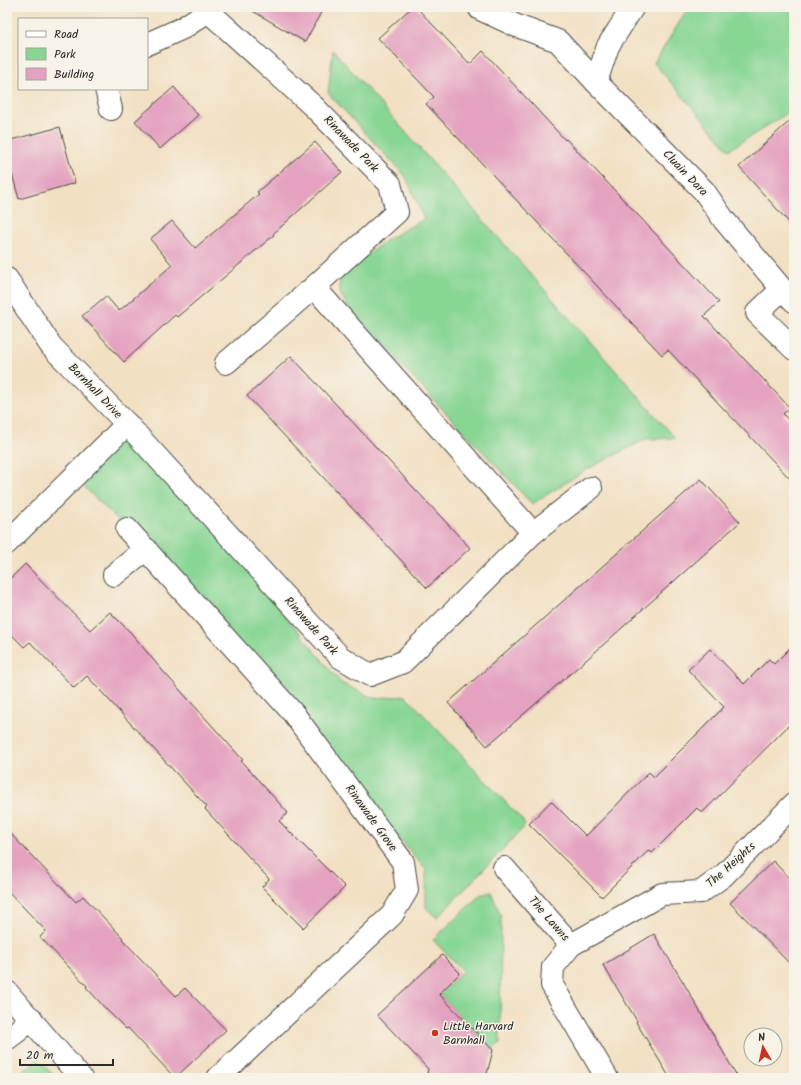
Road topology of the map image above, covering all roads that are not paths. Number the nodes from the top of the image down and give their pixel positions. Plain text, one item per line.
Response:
1 (632, 7) edge
2 (208, 9) edge
3 (480, 9) dead end
4 (148, 44) edge
5 (596, 82) junction
6 (7, 279) edge
7 (314, 287) junction
8 (788, 295) edge
9 (794, 349) edge
10 (226, 363) dead end
11 (127, 424) junction
12 (591, 488) dead end
13 (128, 529) dead end
14 (533, 533) junction
15 (7, 543) edge
16 (146, 549) junction
17 (114, 575) dead end
18 (794, 804) edge
19 (504, 868) dead end
20 (571, 945) junction
21 (7, 992) edge
22 (31, 1018) junction
23 (7, 1039) edge
24 (81, 1078) edge
25 (218, 1078) edge
26 (607, 1078) edge

1 - 5 street
2 - 4 street, Rinawade Park
2 - 7 street, Rinawade Park
3 - 5 street, Cluain Dara
5 - 8 street, Cluain Dara
6 - 11 street, Barnhall Drive
7 - 10 street, Rinawade Park
7 - 14 street
8 - 9 street, Cluain Dara
11 - 14 street, Rinawade Park
11 - 15 street, Barnhall Drive
12 - 14 street, Rinawade Park
13 - 16 street, Rinawade Grove
16 - 17 street
16 - 25 street, Rinawade Grove
18 - 20 street, The Heights
19 - 20 street, The Lawns
20 - 26 street, The Lawns
21 - 22 street
22 - 23 street
22 - 24 street

